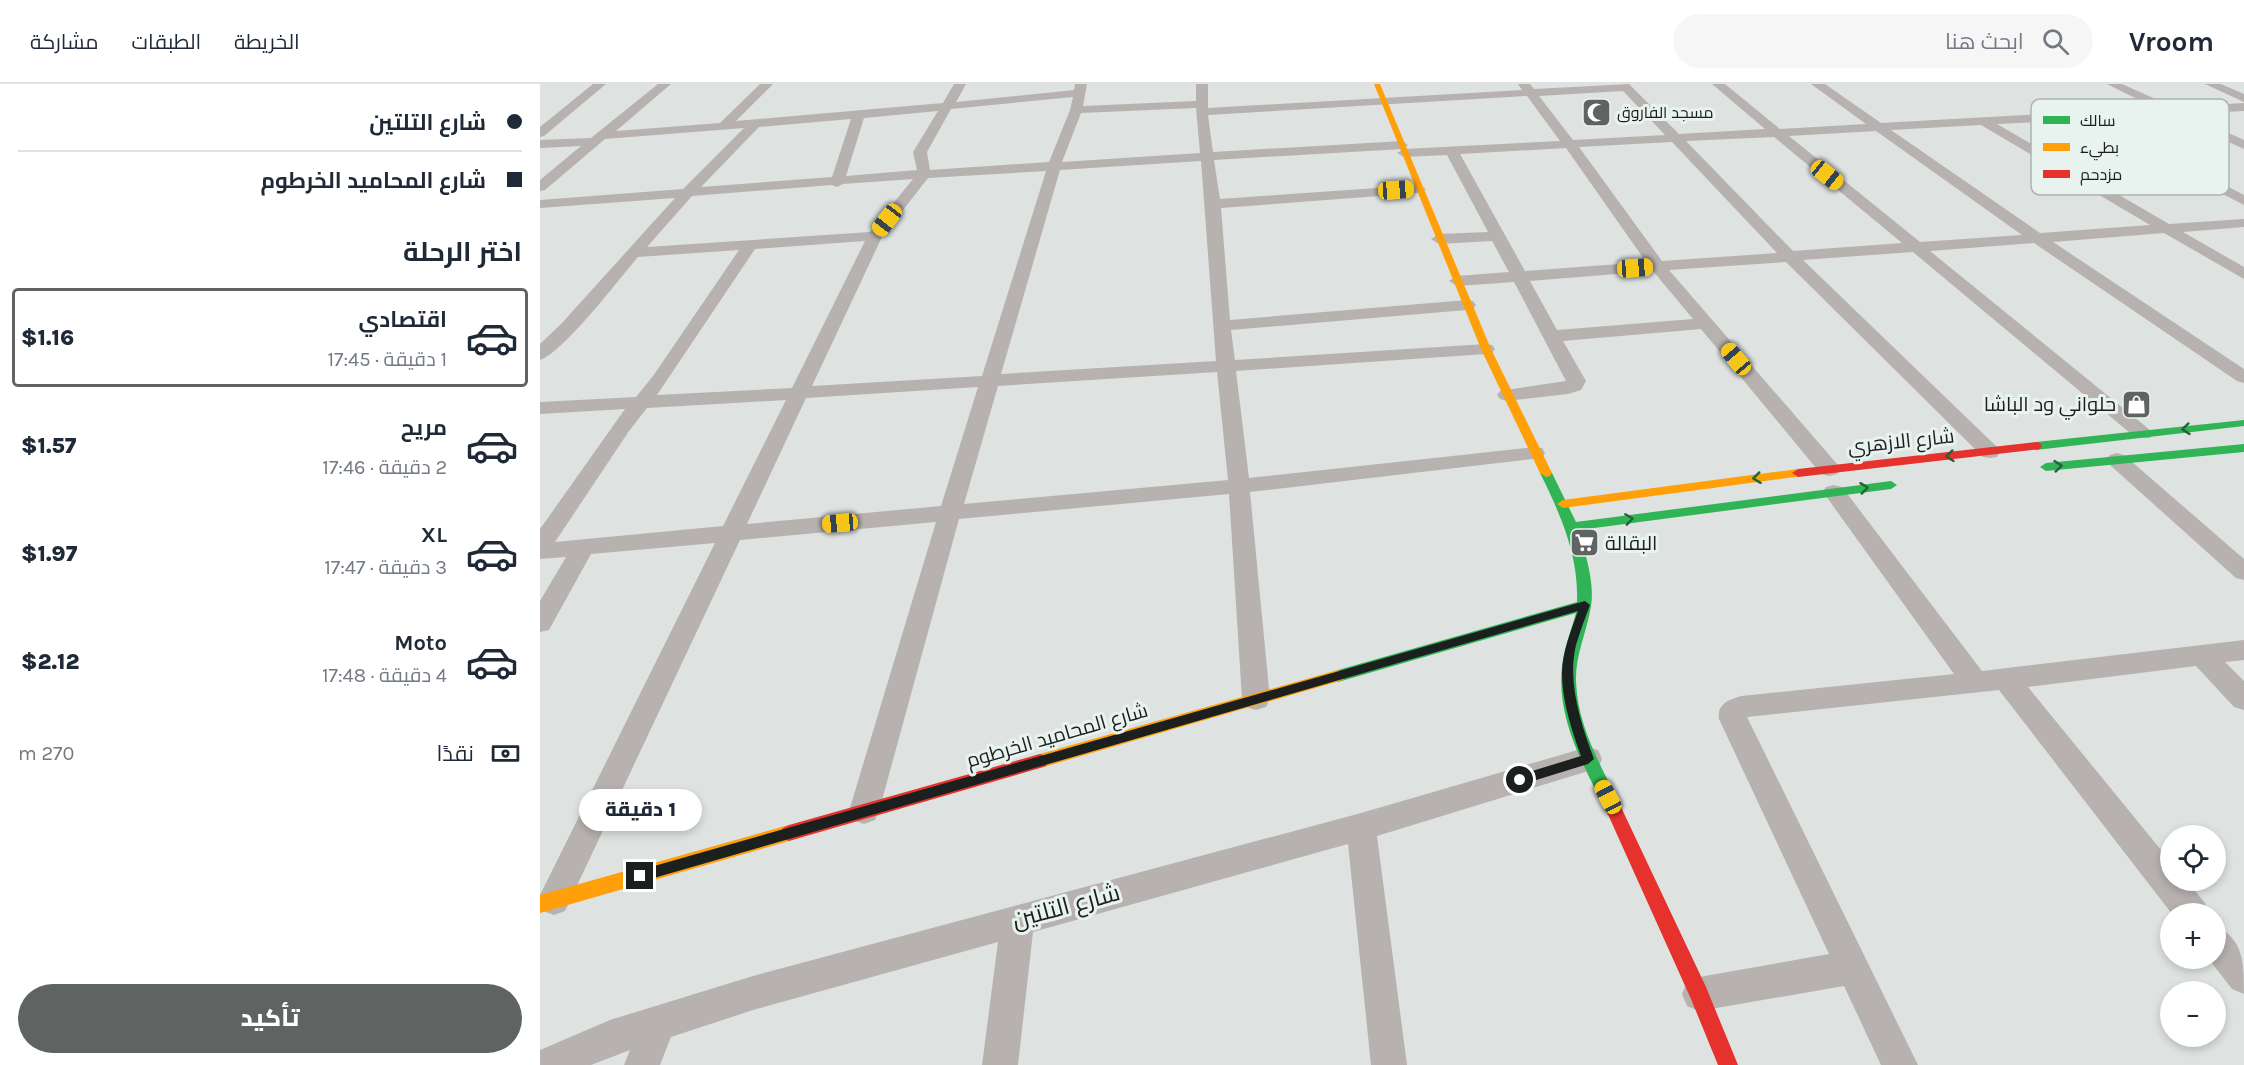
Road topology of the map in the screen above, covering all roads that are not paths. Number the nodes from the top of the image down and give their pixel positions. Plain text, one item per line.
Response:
1 (600, 84) edge
2 (665, 84) edge
3 (767, 84) edge
4 (960, 84) edge
5 (1202, 84) edge
6 (1377, 84) edge
7 (1718, 84) edge
8 (1817, 84) edge
9 (2113, 84) edge
10 (2211, 84) edge
11 (1625, 86) edge
12 (1527, 88) edge
13 (1078, 96) edge
14 (2244, 98) edge
15 (2146, 99) edge
16 (1385, 103) junction
17 (949, 105) junction
18 (2244, 107) edge
19 (1202, 108) junction
20 (2229, 108) edge
21 (859, 115) junction
22 (2031, 119) edge
23 (1983, 121) junction
24 (756, 123) junction
25 (725, 125) junction
26 (1878, 127) junction
27 (1775, 132) junction
28 (540, 133) edge
29 (1675, 138) junction
30 (2229, 138) edge
31 (597, 139) junction
32 (1569, 143) junction
33 (540, 144) edge
34 (2244, 145) edge
35 (1403, 149) junction
36 (2031, 149) edge
37 (1451, 150) junction
38 (1207, 157) junction
39 (1054, 166) junction
40 (924, 174) junction
41 (837, 183) junction
42 (540, 187) edge
43 (1419, 189) junction
44 (2229, 193) edge
45 (686, 194) junction
46 (2108, 195) edge
47 (2244, 201) edge
48 (540, 204) edge
49 (1213, 204) junction
50 (2244, 223) edge
51 (2165, 229) junction
52 (875, 236) junction
53 (1498, 236) junction
54 (2037, 238) junction
55 (1439, 239) junction
56 (750, 245) junction
57 (1915, 247) junction
58 (635, 253) junction
59 (1789, 256) junction
60 (1658, 266) junction
61 (2244, 274) edge
62 (1520, 276) junction
63 (1457, 281) junction
64 (1467, 305) junction
65 (1706, 323) junction
66 (1222, 326) junction
67 (1552, 336) junction
68 (543, 348) edge
69 (1486, 349) junction
70 (1228, 367) junction
71 (2244, 377) edge
72 (989, 381) junction
73 (799, 393) junction
74 (1507, 395) junction
75 (642, 401) junction
76 (540, 408) edge
77 (2244, 423) edge
78 (2144, 434) junction
79 (2244, 448) edge
80 (1990, 452) junction
81 (1535, 453) junction
82 (2117, 460) junction
83 (2028, 469) dead end
84 (1832, 480) junction
85 (1903, 483) dead end
86 (1239, 486) junction
87 (1563, 504) junction
88 (950, 513) junction
89 (1571, 527) junction
90 (730, 533) junction
91 (540, 546) edge
92 (583, 547) junction
93 (540, 551) edge
94 (2244, 572) edge
95 (1585, 605) junction
96 (540, 623) edge
97 (2244, 650) edge
98 (2202, 655) junction
99 (2006, 679) junction
100 (1975, 682) junction
101 (1256, 699) junction
102 (2244, 699) edge
103 (1588, 759) junction
104 (864, 811) junction
105 (1361, 827) junction
106 (547, 902) edge
107 (2184, 903) edge
108 (1018, 919) junction
109 (2226, 954) edge
110 (1853, 967) junction
111 (2244, 977) edge
112 (1699, 994) junction
113 (658, 1023) junction
114 (549, 1065) edge
115 (642, 1065) edge
116 (1000, 1065) edge
117 (1389, 1065) edge
118 (1728, 1065) edge
119 (1900, 1065) edge

1 - 28 street
2 - 31 street
3 - 25 street
4 - 17 street
5 - 19 street
6 - 16 street
7 - 27 street
8 - 26 street
9 - 15 street
10 - 14 street
11 - 12 street
11 - 29 street
12 - 16 street
12 - 32 street
13 - 17 street
13 - 19 street
13 - 39 street
16 - 19 street
16 - 35 street
17 - 21 street
17 - 40 street
18 - 20 street
19 - 38 street
21 - 24 street
21 - 41 street
22 - 23 street
23 - 26 street
23 - 36 street
24 - 25 street
24 - 45 street
25 - 31 street
26 - 27 street
26 - 54 street
27 - 29 street
27 - 57 street
29 - 32 street
29 - 59 street
30 - 34 street
31 - 33 street
31 - 42 street
32 - 37 street
32 - 60 street
35 - 37 street
35 - 38 street
35 - 43 street
37 - 53 street
38 - 39 street
38 - 49 street
39 - 40 street
39 - 72 street
40 - 41 street
40 - 52 street
41 - 45 street
43 - 49 street
43 - 55 street
44 - 47 street
45 - 48 street
45 - 58 street
46 - 51 street
49 - 66 street
50 - 51 street
51 - 54 street
51 - 61 street
52 - 56 street
52 - 73 street
53 - 55 street
53 - 62 street
54 - 57 street
54 - 71 street
55 - 63 street
56 - 58 street
56 - 75 street
57 - 59 street
57 - 78 street
58 - 68 street
59 - 60 street
59 - 80 street
60 - 62 street
60 - 65 street
62 - 63 street
62 - 67 street
63 - 64 street
64 - 66 street
64 - 69 street
65 - 67 street
65 - 84 street
66 - 70 street
67 - 74 street
69 - 70 street
69 - 74 street
70 - 72 street
70 - 86 street
72 - 73 street
72 - 88 street
73 - 75 street
73 - 90 street
74 - 81 street
75 - 76 street
75 - 91 street
77 -> 78 street, شارع الازهري
78 - 80 street, شارع الازهري
79 - 82 street
80 -> 84 street, شارع الازهري
81 - 86 street
81 - 87 street
83 -> 82 street
82 - 94 street
84 -> 85 street, شارع الازهري
84 -> 87 street, شارع الازهري
89 -> 84 street, شارع الازهري
84 - 100 street
86 - 88 street
86 - 101 street
87 - 89 street
88 - 90 street
88 - 104 street
89 - 95 street
90 - 92 street
90 - 106 street
92 - 93 street
92 - 96 street
95 - 101 street, شارع المحاميد الخرطوم
95 - 103 street
97 - 98 street
98 - 99 street
98 - 102 street
99 - 100 street
99 - 107 street
100 - 110 street
101 - 104 street, شارع المحاميد الخرطوم
103 - 105 street, شارع التلتين
103 - 112 street
104 - 106 street, شارع المحاميد الخرطوم
105 - 108 street, شارع التلتين
105 - 117 street
108 - 113 street, شارع التلتين
108 - 116 street
109 - 111 street
110 - 112 street
110 - 119 street
112 - 118 street
113 - 114 street, شارع التلتين
113 - 115 street

